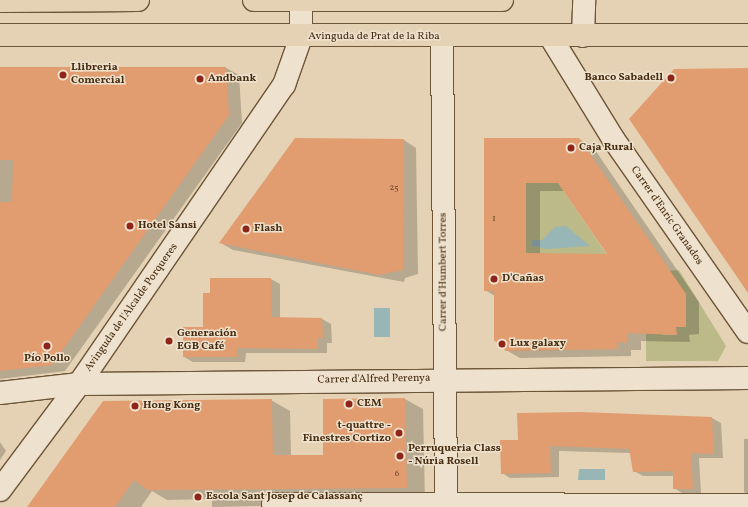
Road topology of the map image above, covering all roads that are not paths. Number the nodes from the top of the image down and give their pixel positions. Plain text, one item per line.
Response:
1 (0, 0) edge
2 (79, 0) edge
3 (138, 0) edge
4 (254, 0) edge
5 (301, 0) edge
6 (502, 0) edge
7 (584, 0) edge
8 (0, 35) edge
9 (748, 35) edge
10 (442, 36) junction
11 (550, 36) junction
12 (583, 36) junction
13 (301, 37) junction
14 (748, 332) edge
15 (748, 378) edge
16 (445, 379) junction
17 (79, 384) junction
18 (0, 393) edge
19 (0, 490) edge
20 (273, 504) dead end
21 (748, 505) edge
22 (446, 506) edge

1 - 2 main road
2 - 3 main road
4 - 5 main road
5 - 6 main road
5 - 13 street, Avinguda de l'Alcalde Porqueres
7 - 12 street
8 - 13 main road, Avinguda de Prat de la Riba
9 - 12 main road, Avinguda de Prat de la Riba
10 - 11 main road, Avinguda de Prat de la Riba
10 - 13 main road, Avinguda de Prat de la Riba
10 - 16 street, Carrer d'Humbert Torres
11 - 12 main road, Avinguda de Prat de la Riba
11 - 14 street, Carrer d'Enric Granados
13 - 17 street, Avinguda de l'Alcalde Porqueres
15 - 16 street, Carrer d'Alfred Perenya
16 - 17 street, Carrer d'Alfred Perenya
16 - 22 street, Carrer d'Humbert Torres
17 - 18 street, Carrer d'Alfred Perenya
17 - 19 street, Avinguda de l'Alcalde Porqueres
20 - 22 street
21 - 22 street

